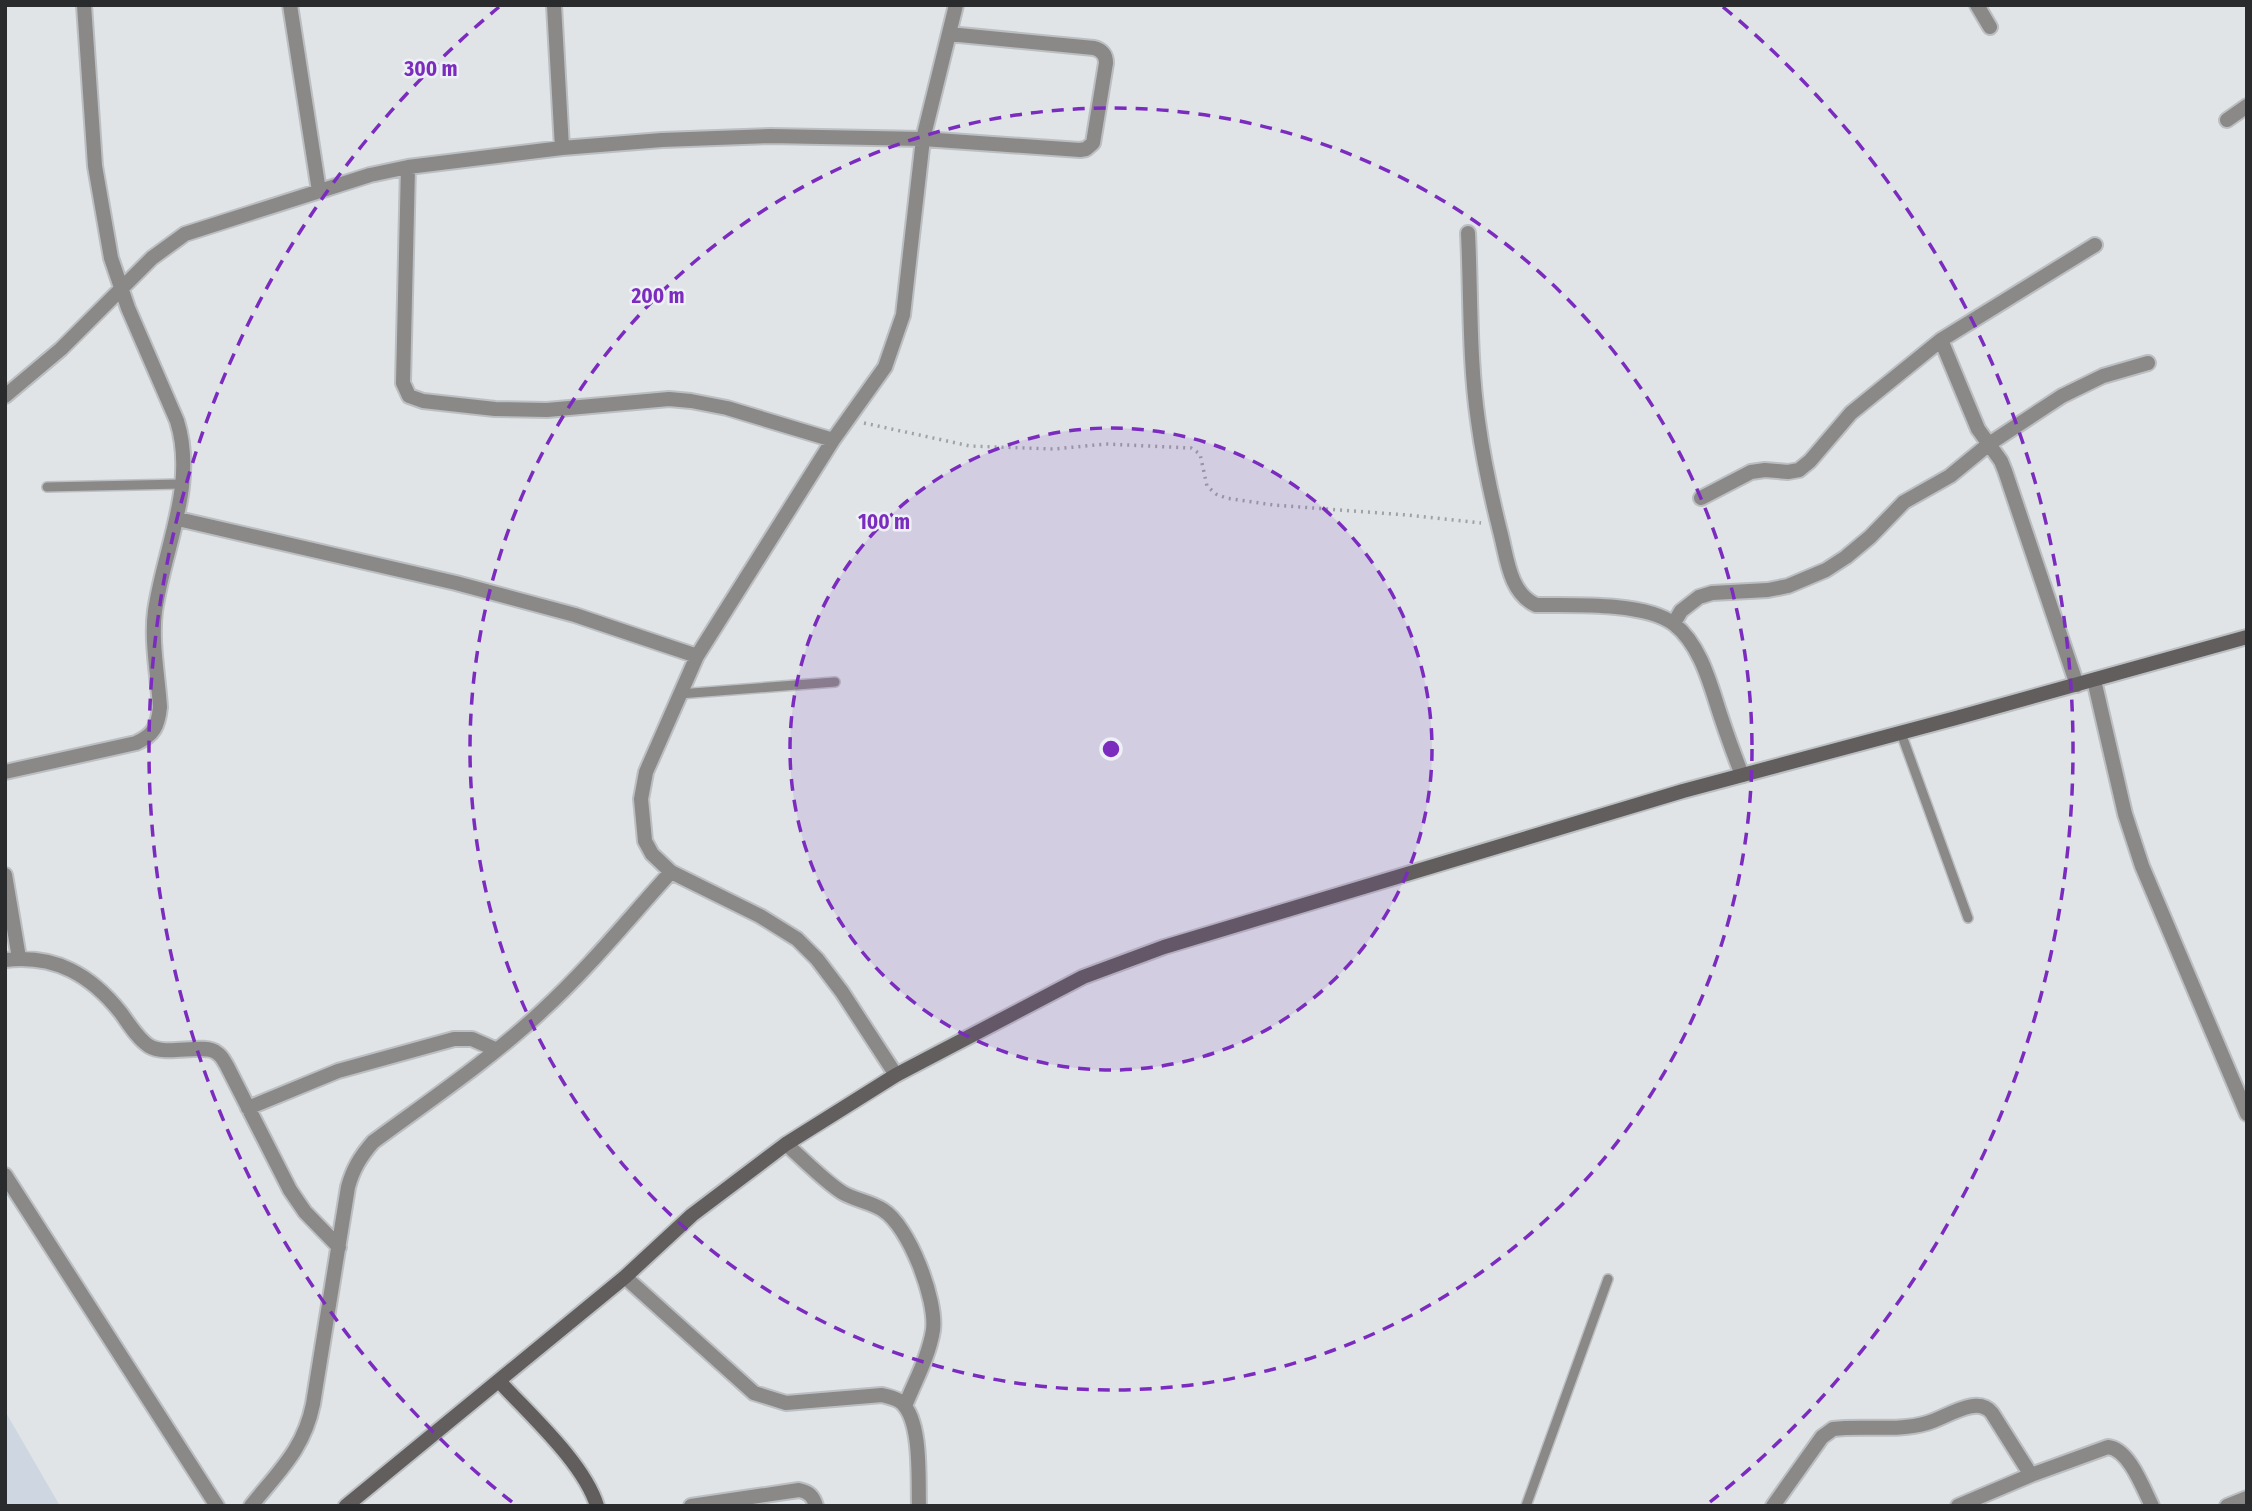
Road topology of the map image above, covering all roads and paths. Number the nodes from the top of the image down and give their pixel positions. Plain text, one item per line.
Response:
1 (84, 5) edge
2 (290, 5) edge
3 (554, 5) edge
4 (956, 5) edge
5 (1977, 5) edge
6 (1990, 27) dead end
7 (949, 34) junction
8 (2247, 106) edge
9 (2227, 120) dead end
10 (923, 139) junction
11 (562, 148) junction
12 (408, 167) junction
13 (319, 191) junction
14 (1468, 233) dead end
15 (2095, 245) dead end
16 (122, 289) junction
17 (1941, 340) junction
18 (2148, 363) dead end
19 (5, 396) edge
20 (848, 420) junction
21 (833, 440) junction
22 (1989, 444) junction
23 (181, 484) junction
24 (47, 487) dead end
25 (1701, 498) dead end
26 (178, 519) junction
27 (1498, 524) junction
28 (1674, 624) junction
29 (2247, 637) edge
30 (696, 656) junction
31 (2094, 680) junction
32 (835, 682) dead end
33 (2077, 685) junction
34 (679, 694) junction
35 (1901, 733) junction
36 (5, 772) edge
37 (1742, 775) junction
38 (671, 872) junction
39 (5, 875) edge
40 (1968, 918) dead end
41 (12, 959) edge
42 (497, 1050) junction
43 (896, 1074) junction
44 (248, 1108) junction
45 (2247, 1114) edge
46 (786, 1143) junction
47 (5, 1175) edge
48 (339, 1247) junction
49 (625, 1278) junction
50 (1608, 1279) dead end
51 (499, 1381) junction
52 (905, 1406) junction
53 (2031, 1475) junction
54 (2247, 1498) edge
55 (217, 1506) edge
56 (251, 1506) edge
57 (346, 1506) edge
58 (597, 1506) edge
59 (691, 1506) edge
60 (816, 1506) edge
61 (919, 1506) edge
62 (1526, 1506) edge
63 (1773, 1506) edge
64 (1958, 1506) edge
65 (2152, 1506) edge
66 (2227, 1506) edge

1 - 16 street
2 - 13 street
3 - 11 street
4 - 7 street
5 - 6 street
7 - 10 street
7 - 10 street
8 - 9 street
10 - 11 street
10 - 20 street
11 - 12 street
12 - 13 street
12 - 21 street
13 - 16 street
14 - 27 street
15 - 17 street
16 - 19 street
16 - 23 street
17 - 22 street
17 - 25 street
18 - 22 street
20 - 21 street
20 - 27 path
21 - 30 street
22 - 28 street
22 - 33 street
23 - 24 lane
23 - 26 street
26 - 30 street
26 - 36 street
27 - 28 street
28 - 37 street
29 - 31 main road
30 - 34 street
31 - 33 main road
31 - 45 street
32 - 34 lane
33 - 35 main road
34 - 38 street
35 - 37 main road
35 - 40 lane
37 - 43 main road
38 - 42 street
38 - 43 street
39 - 41 street
41 - 44 street
42 - 44 street
42 - 48 street
43 - 46 main road
44 - 48 street
46 - 49 main road
46 - 52 street
47 - 55 street
48 - 56 street
49 - 51 main road
49 - 52 street
50 - 62 lane
51 - 57 main road
51 - 58 main road
52 - 61 street
53 - 63 street
53 - 64 street
53 - 65 street
54 - 66 street
59 - 60 street

